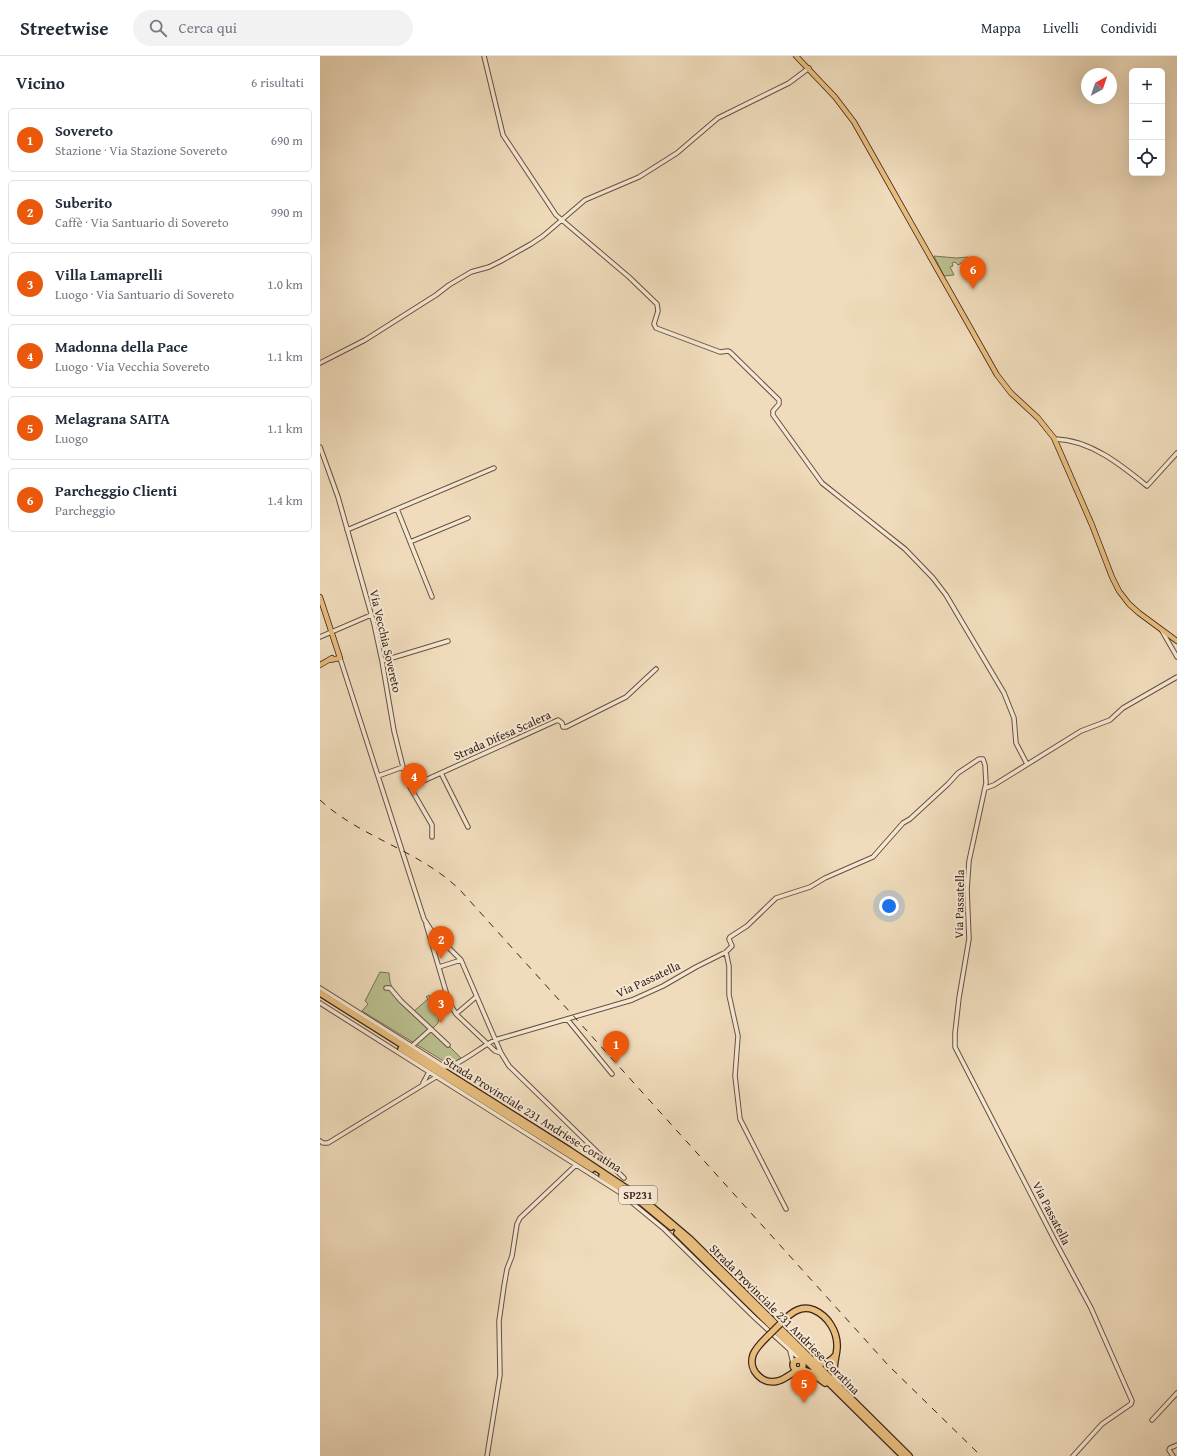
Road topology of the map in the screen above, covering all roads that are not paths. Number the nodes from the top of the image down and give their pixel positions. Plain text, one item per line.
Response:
1 (484, 56) edge
2 (798, 57) edge
3 (808, 68) junction
4 (562, 220) junction
5 (320, 363) edge
6 (1055, 439) junction
7 (320, 447) edge
8 (1177, 453) edge
9 (494, 468) dead end
10 (397, 509) junction
11 (468, 518) dead end
12 (347, 530) junction
13 (410, 542) junction
14 (320, 597) edge
15 (432, 597) dead end
16 (371, 615) junction
17 (1162, 631) junction
18 (331, 632) junction
19 (320, 637) edge
20 (448, 641) dead end
21 (1177, 642) edge
22 (339, 655) junction
23 (1177, 657) edge
24 (382, 661) junction
25 (320, 665) edge
26 (656, 670) dead end
27 (1177, 677) edge
28 (1027, 764) junction
29 (403, 767) junction
30 (441, 773) junction
31 (378, 776) junction
32 (410, 787) junction
33 (986, 788) junction
34 (468, 827) dead end
35 (432, 838) dead end
36 (425, 923) junction
37 (726, 952) junction
38 (460, 960) junction
39 (439, 967) junction
40 (320, 988) edge
41 (386, 988) dead end
42 (320, 993) edge
43 (476, 997) junction
44 (320, 998) edge
45 (320, 1003) edge
46 (456, 1014) junction
47 (567, 1019) junction
48 (431, 1029) junction
49 (495, 1040) junction
50 (487, 1044) junction
51 (448, 1045) dead end
52 (412, 1046) junction
53 (501, 1053) junction
54 (429, 1072) junction
55 (612, 1074) dead end
56 (436, 1077) junction
57 (422, 1084) junction
58 (320, 1141) edge
59 (576, 1165) junction
60 (624, 1178) dead end
61 (786, 1209) dead end
62 (790, 1339) junction
63 (788, 1348) junction
64 (835, 1356) junction
65 (802, 1361) joint
66 (796, 1367) junction
67 (1177, 1393) edge
68 (848, 1401) junction
69 (868, 1415) junction
70 (1152, 1420) dead end
71 (1177, 1445) edge
72 (487, 1456) edge
73 (903, 1456) edge
74 (909, 1456) edge
75 (1073, 1456) edge
76 (1173, 1456) edge

1 - 4 street
2 - 3 main road
3 - 4 street
3 - 6 main road
4 - 5 street
4 - 28 street
6 - 8 street
6 - 17 main road
7 - 12 street, Via Vecchia Sovereto
9 - 10 street
10 - 12 street
10 - 13 street
11 - 13 street
12 - 16 street, Via Vecchia Sovereto
13 - 15 street
14 - 18 main road
16 - 18 street
16 - 24 street, Via Vecchia Sovereto
17 - 21 main road
17 - 23 street
18 - 19 street
18 - 22 main road
20 - 24 street
22 - 25 main road
22 - 31 street
24 - 29 street, Via Vecchia Sovereto
26 - 30 street, Strada Difesa Scalera
27 - 28 street
28 - 33 street
29 - 31 street
29 - 32 street, Via Vecchia Sovereto
30 - 32 street, Strada Difesa Scalera
30 - 34 street
31 - 36 street
32 - 35 street, Via Vecchia Sovereto
33 - 37 street, Via Passatella
33 - 75 street, Via Passatella
36 - 38 street
36 - 39 street
37 - 47 street, Via Passatella
37 - 61 street
38 - 39 street
38 - 43 street
39 - 46 street
40 - 52 street
41 - 48 street
42 - 62 highway, Strada Provinciale 231 Andriese-Coratina / SP231
43 - 46 street
43 - 49 street
44 - 68 highway, Strada Provinciale 231 Andriese-Coratina / SP231
45 - 54 street
46 - 50 street
47 - 49 street, Via Passatella
47 - 55 street
48 - 51 street
48 - 52 street
49 - 50 street, Via Passatella
49 - 53 street
50 - 52 street, Via Passatella
50 - 53 street
53 - 60 street
54 - 56 street
54 - 57 street
56 - 57 street
56 - 59 street
57 - 58 street
59 - 63 street
59 - 72 street
62 - 64 highway, SP231
62 - 69 highway, Strada Provinciale 231 Andriese-Coratina / SP231
63 - 65 street
63 - 66 street
64 - 66 highway, SP231, bridge
64 - 69 highway, SP231
65 - 66 highway
66 - 68 highway, SP231
67 - 70 street
68 - 73 highway, Strada Provinciale 231 Andriese-Coratina / SP231
69 - 74 highway, Strada Provinciale 231 Andriese-Coratina / SP231
71 - 76 street

